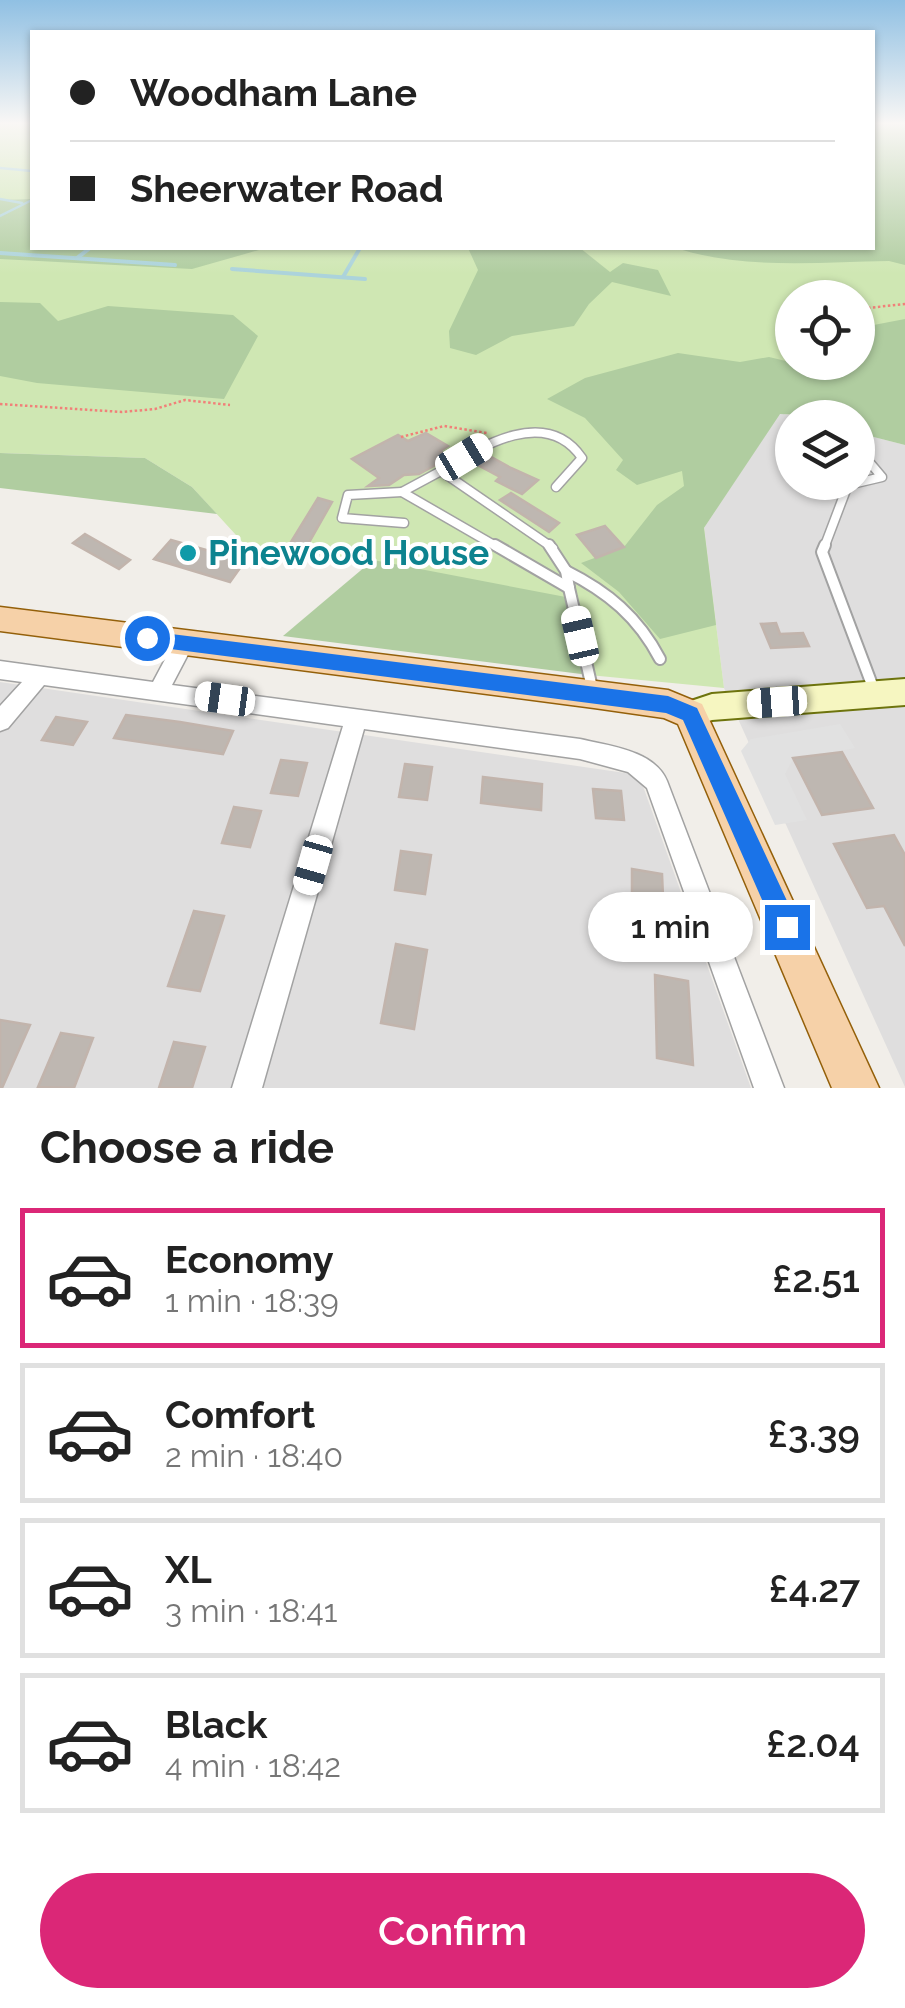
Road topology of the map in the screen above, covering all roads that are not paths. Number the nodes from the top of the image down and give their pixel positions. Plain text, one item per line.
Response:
1 (441, 471) junction
2 (556, 487) dead end
3 (402, 492) junction
4 (842, 500) edge
5 (404, 523) dead end
6 (566, 570) junction
7 (569, 588) junction
8 (0, 619) edge
9 (184, 643) junction
10 (660, 659) dead end
11 (0, 670) edge
12 (40, 675) junction
13 (158, 690) junction
14 (594, 694) junction
15 (890, 694) edge
16 (690, 714) junction
17 (357, 717) junction
18 (0, 722) edge
19 (247, 1088) edge
20 (770, 1088) edge
21 (856, 1088) edge

1 - 2 lane
1 - 3 lane
1 - 6 lane
3 - 5 lane
3 - 7 lane
4 - 15 lane
6 - 7 lane
6 - 10 lane
7 - 14 lane
8 - 9 main road
9 - 13 street
9 - 14 main road
11 - 12 street
12 - 13 street
12 - 18 street
13 - 17 street
14 - 16 main road
15 - 16 main road
16 - 21 main road
17 - 19 street
17 - 20 street

